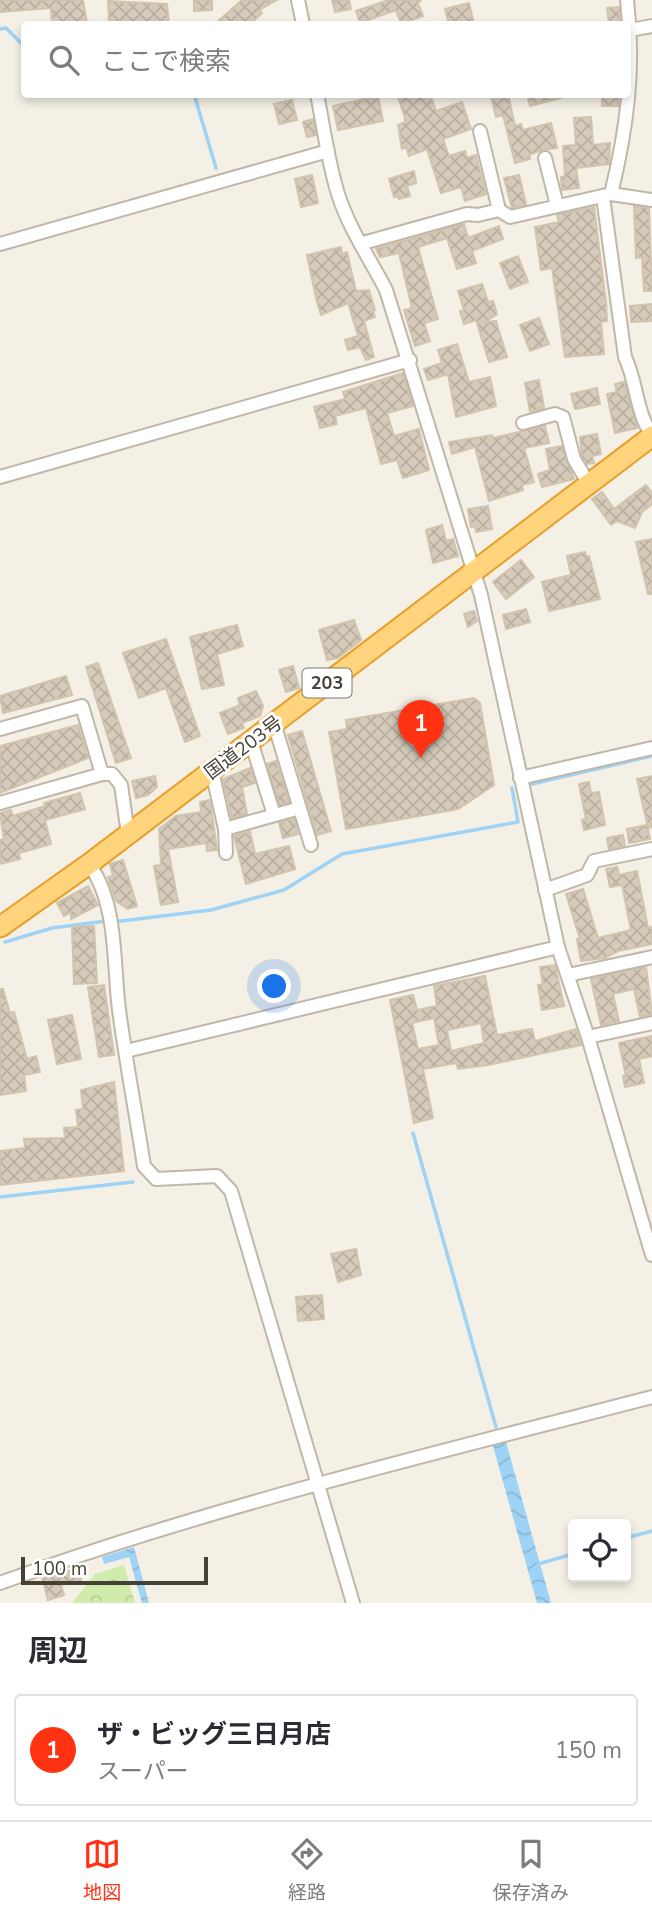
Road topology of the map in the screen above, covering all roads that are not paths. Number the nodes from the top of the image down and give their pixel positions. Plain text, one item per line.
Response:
1 (298, 0) edge
2 (628, 1) edge
3 (302, 21) edge
4 (629, 21) edge
5 (652, 26) edge
6 (631, 30) edge
7 (318, 98) edge
8 (626, 98) edge
9 (480, 131) dead end
10 (328, 151) junction
11 (545, 159) dead end
12 (607, 196) junction
13 (652, 200) edge
14 (557, 205) junction
15 (499, 210) junction
16 (363, 243) junction
17 (0, 244) edge
18 (410, 360) junction
19 (523, 423) dead end
20 (652, 436) edge
21 (0, 477) edge
22 (589, 484) junction
23 (473, 572) junction
24 (274, 723) junction
25 (0, 729) edge
26 (251, 741) junction
27 (652, 748) edge
28 (212, 771) junction
29 (102, 774) junction
30 (520, 778) junction
31 (0, 803) edge
32 (300, 808) junction
33 (274, 815) junction
34 (225, 829) junction
35 (128, 834) junction
36 (311, 845) dead end
37 (652, 849) edge
38 (226, 853) dead end
39 (89, 864) junction
40 (545, 890) junction
41 (0, 927) edge
42 (558, 947) junction
43 (652, 957) edge
44 (568, 975) junction
45 (652, 1023) edge
46 (588, 1037) junction
47 (126, 1051) junction
48 (652, 1255) edge
49 (652, 1397) edge
50 (318, 1483) junction
51 (0, 1583) edge
52 (353, 1603) edge

1 - 3 street
2 - 4 street
5 - 6 street
7 - 10 street
8 - 12 street
9 - 15 street
10 - 16 street
10 - 17 street
11 - 14 street
12 - 13 street
12 - 14 street
12 - 20 street
14 - 15 street
15 - 16 street
16 - 18 street
18 - 21 street
18 - 23 street
19 - 22 street
20 - 22 highway, 国道203号 / 203
22 - 23 highway, 国道203号 / 203
23 - 24 highway, 国道203号 / 203
23 - 30 street
24 - 26 highway, 国道203号 / 203
24 - 32 street
25 - 29 street
26 - 28 highway, 国道203号 / 203
26 - 33 street
27 - 30 street
28 - 34 street
28 - 35 highway, 国道203号 / 203
29 - 31 street
29 - 35 street
30 - 40 street
32 - 33 street
32 - 36 street
33 - 34 street
34 - 38 street
35 - 39 highway, 国道203号 / 203
37 - 40 street
39 - 41 highway, 国道203号 / 203
39 - 47 street
40 - 42 street
42 - 44 street
42 - 47 street
43 - 44 street
44 - 46 street
45 - 46 street
46 - 48 street
47 - 50 street
49 - 50 street
50 - 51 street
50 - 52 street

